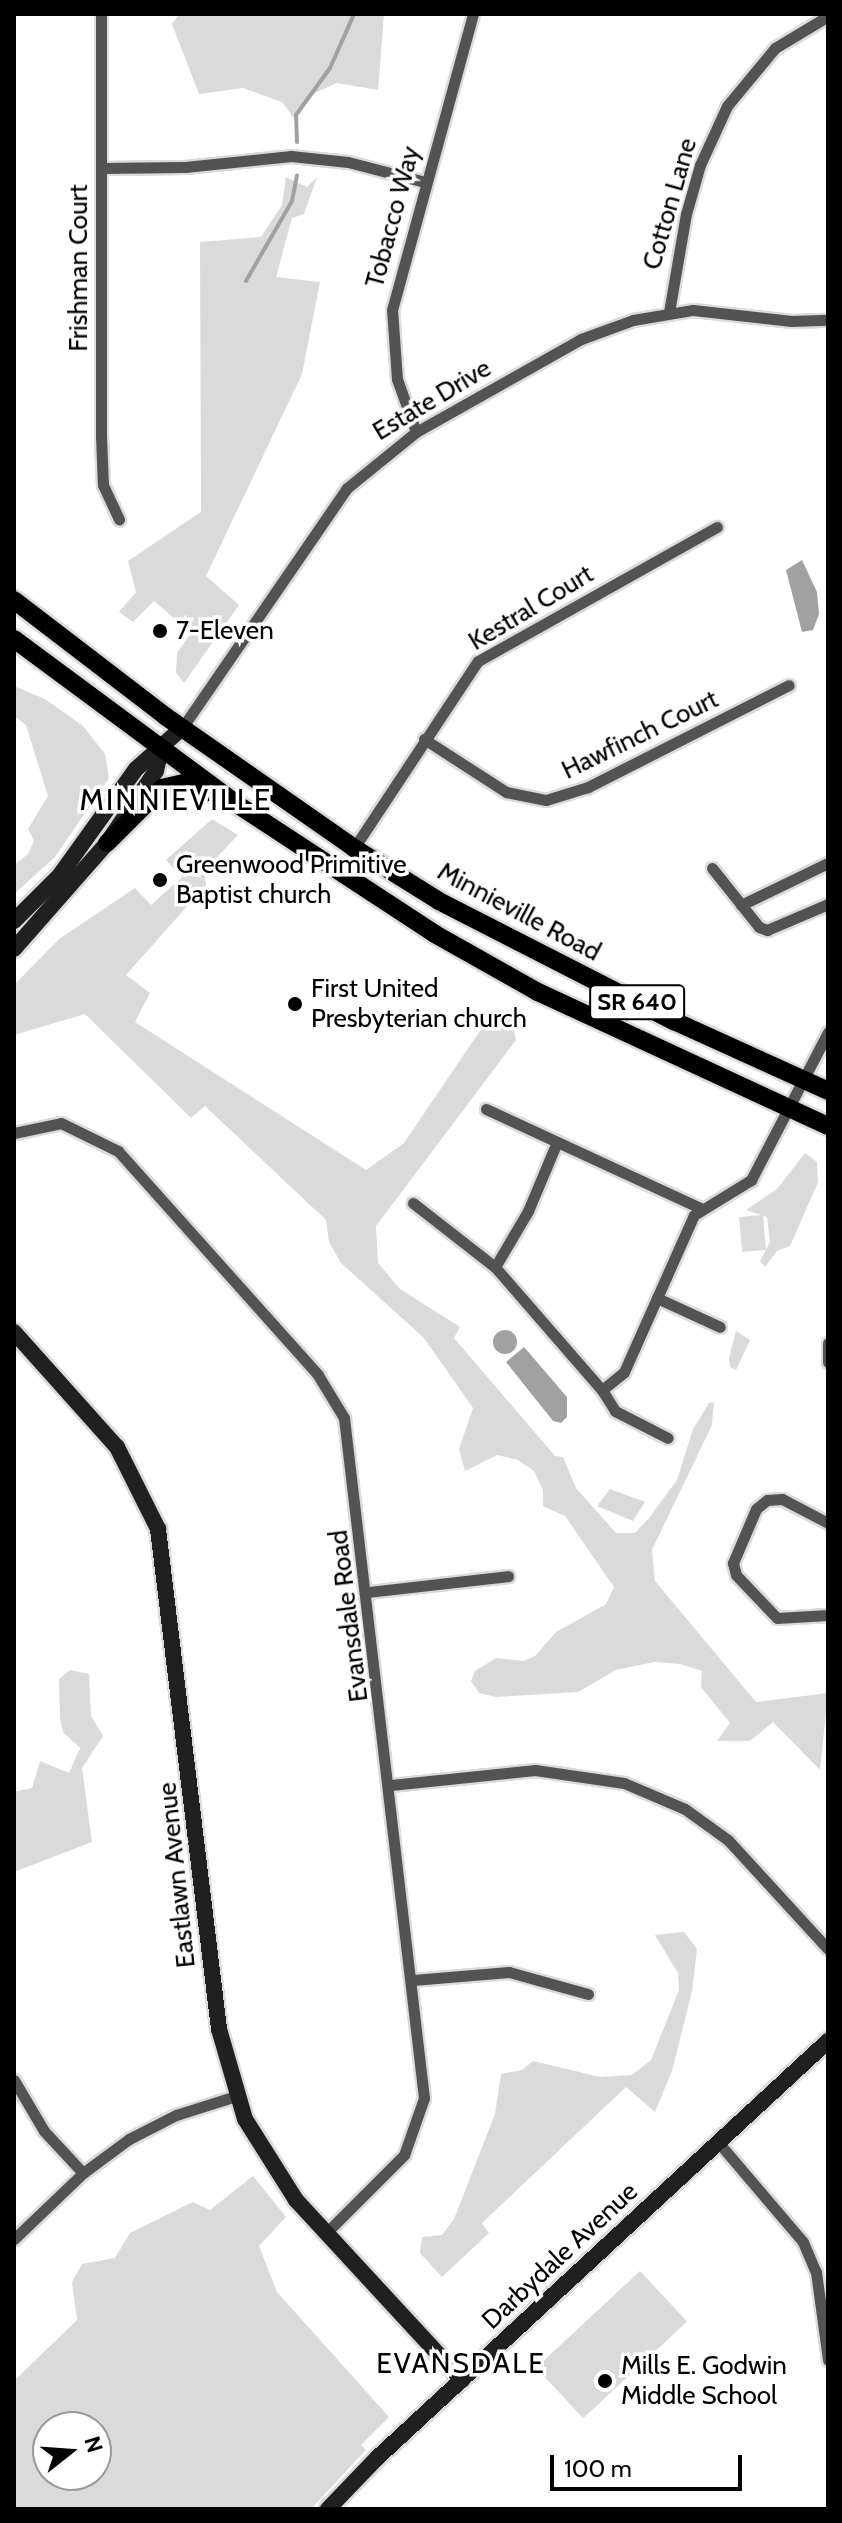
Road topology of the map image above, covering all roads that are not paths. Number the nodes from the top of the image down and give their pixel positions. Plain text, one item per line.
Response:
1 (101, 14) edge
2 (473, 14) edge
3 (828, 16) edge
4 (101, 168) junction
5 (425, 182) junction
6 (669, 312) junction
7 (828, 320) edge
8 (416, 432) junction
9 (119, 519) dead end
10 (717, 527) dead end
11 (14, 600) edge
12 (14, 639) edge
13 (789, 685) dead end
14 (182, 728) junction
15 (424, 739) junction
16 (161, 750) junction
17 (238, 805) junction
18 (107, 843) junction
19 (354, 848) junction
20 (828, 863) edge
21 (712, 868) dead end
22 (828, 904) edge
23 (741, 905) junction
24 (14, 921) edge
25 (14, 949) edge
26 (828, 1032) edge
27 (802, 1079) junction
28 (828, 1091) edge
29 (788, 1108) junction
30 (486, 1109) dead end
31 (828, 1126) edge
32 (14, 1133) edge
33 (557, 1142) junction
34 (413, 1203) dead end
35 (700, 1208) junction
36 (495, 1267) junction
37 (657, 1298) junction
38 (720, 1327) dead end
39 (14, 1332) edge
40 (828, 1343) edge
41 (828, 1362) edge
42 (602, 1390) junction
43 (668, 1438) dead end
44 (826, 1517) edge
45 (508, 1576) dead end
46 (368, 1592) junction
47 (828, 1615) edge
48 (391, 1785) junction
49 (828, 1949) edge
50 (413, 1980) junction
51 (588, 1994) dead end
52 (828, 2041) edge
53 (14, 2080) edge
54 (236, 2096) junction
55 (718, 2142) junction
56 (83, 2173) junction
57 (326, 2233) junction
58 (14, 2239) edge
59 (828, 2360) edge
60 (462, 2380) junction
61 (328, 2509) edge

1 - 4 street, Frishman Court
2 - 5 street, Tobacco Way
3 - 6 street, Cotton Lane
4 - 5 street
4 - 9 street, Frishman Court
5 - 8 street, Tobacco Way
6 - 7 street, Estate Drive
6 - 8 street, Estate Drive
8 - 14 street, Estate Drive
10 - 15 street, Kestral Court
11 - 14 main road, Minnieville Road / SR 640
12 - 16 main road, SR 640
13 - 15 street, Hawfinch Court
14 - 16 street
14 - 19 main road, Minnieville Road / SR 640
15 - 19 street, Kestral Court
16 - 17 main road, SR 640
16 - 18 street
16 - 24 street
17 - 18 main road
17 - 29 main road, SR 640
18 - 25 street
19 - 27 main road, Minnieville Road / SR 640
20 - 23 street
21 - 23 street
22 - 23 street
26 - 27 street
27 - 28 main road, Minnieville Road / SR 640
27 - 29 street
29 - 31 main road, SR 640
29 - 35 street
30 - 33 street
32 - 46 street, Evansdale Road
33 - 35 street
33 - 36 street
34 - 36 street
35 - 37 street
36 - 42 street
37 - 38 street
37 - 42 street
39 - 54 street, Eastlawn Avenue
40 - 41 street
42 - 43 street
44 - 47 street
45 - 46 street
46 - 48 street, Evansdale Road
48 - 49 street
48 - 50 street, Evansdale Road
50 - 51 street
50 - 57 street, Evansdale Road
52 - 55 street, Darbydale Avenue
53 - 56 street
54 - 56 street
54 - 57 street, Eastlawn Avenue
55 - 59 street
55 - 60 street, Darbydale Avenue
56 - 58 street
57 - 60 street, Eastlawn Avenue
60 - 61 street, Darbydale Avenue

